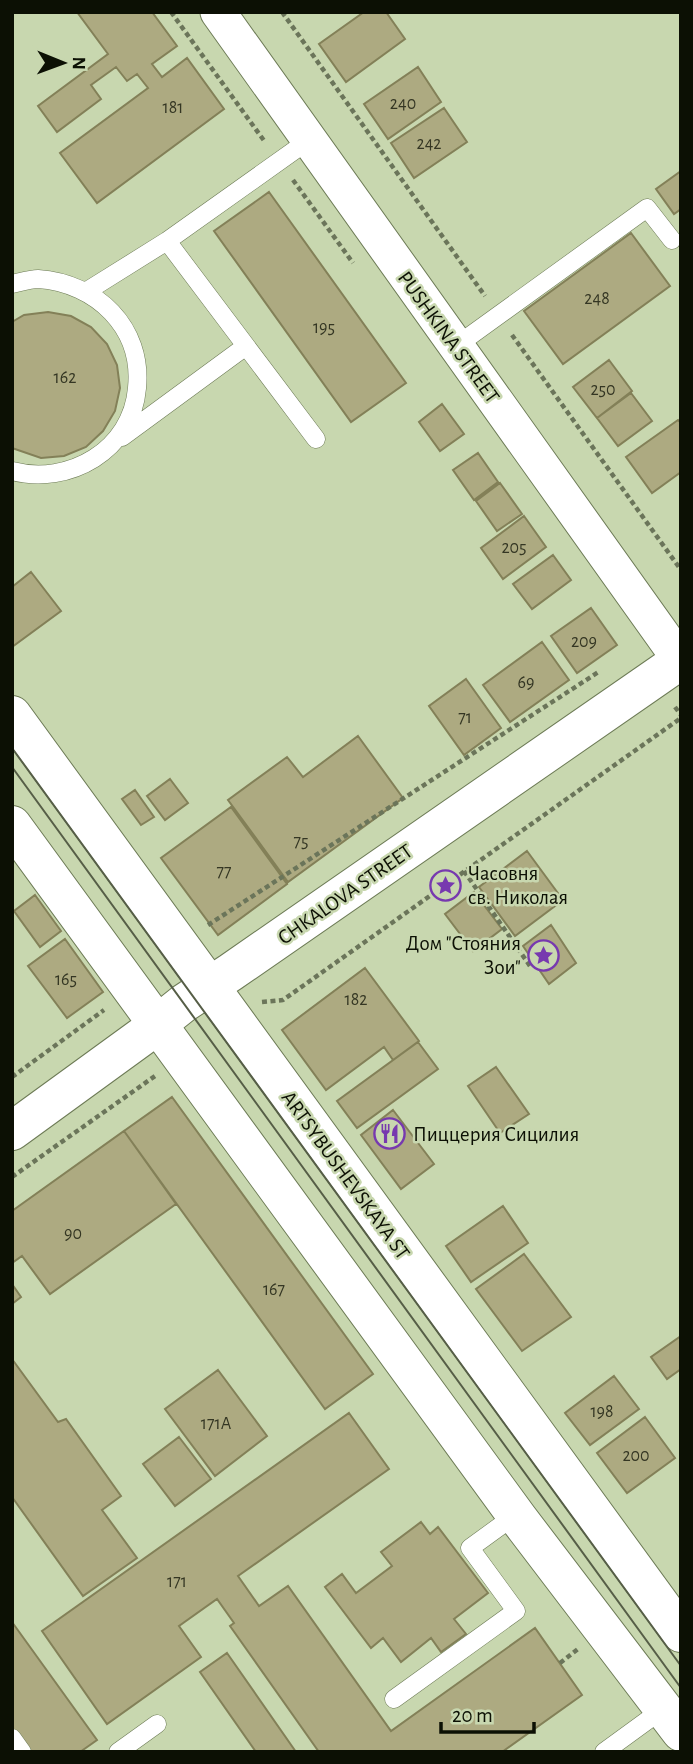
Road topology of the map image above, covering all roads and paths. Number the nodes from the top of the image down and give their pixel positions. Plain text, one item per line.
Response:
1 (218, 12) edge
2 (282, 12) edge
3 (309, 140) junction
4 (671, 240) dead end
5 (167, 241) junction
6 (12, 284) edge
7 (87, 291) junction
8 (499, 316) junction
9 (246, 346) junction
10 (456, 346) junction
11 (316, 439) dead end
12 (116, 441) junction
13 (12, 471) edge
14 (681, 570) edge
15 (681, 661) edge
16 (610, 664) dead end
17 (12, 715) edge
18 (681, 718) edge
19 (12, 825) edge
20 (464, 872) junction
21 (200, 931) dead end
22 (530, 966) dead end
23 (210, 985) junction
24 (255, 1003) dead end
25 (106, 1007) dead end
26 (157, 1024) junction
27 (163, 1070) dead end
28 (12, 1077) edge
29 (12, 1130) edge
30 (12, 1177) edge
31 (518, 1518) junction
32 (681, 1633) edge
33 (394, 1699) dead end
34 (672, 1720) edge
35 (157, 1724) dead end
36 (12, 1738) edge
37 (22, 1752) edge
38 (118, 1752) edge
39 (604, 1752) edge

1 - 3 street, PUSHKINA STREET
2 - 8 path
3 - 5 lane
3 - 10 street, PUSHKINA STREET
4 - 8 lane
5 - 7 lane
5 - 9 lane
6 - 7 lane
7 - 12 lane
8 - 10 lane
8 - 14 path
9 - 11 lane
9 - 12 lane
10 - 15 street, PUSHKINA STREET
12 - 13 lane
15 - 23 main road, CHKALOVA STREET
16 - 21 path
17 - 23 main road, ARTSYBUSHEVSKAYA ST
18 - 20 path
19 - 26 main road
20 - 22 path
20 - 24 path
23 - 26 main road, CHKALOVA STREET
23 - 32 main road, ARTSYBUSHEVSKAYA ST
25 - 28 path
26 - 29 main road, CHKALOVA STREET
26 - 31 main road
27 - 30 path
31 - 33 lane
31 - 34 main road
34 - 39 lane
35 - 38 lane
36 - 37 lane

